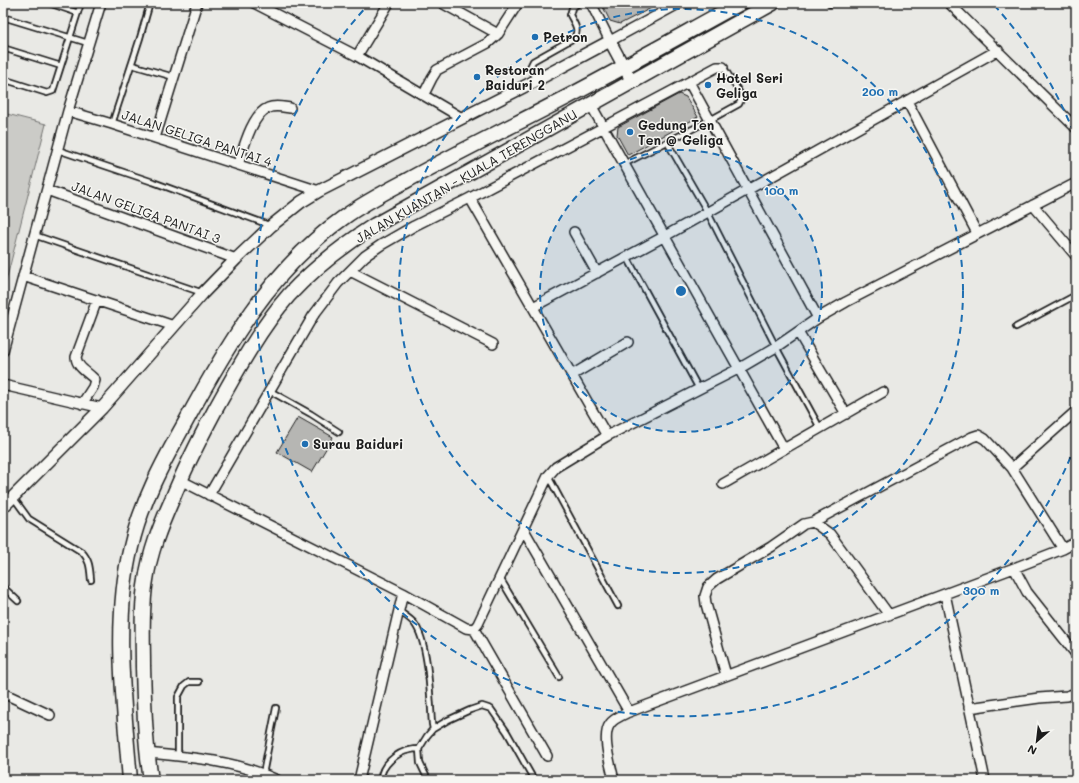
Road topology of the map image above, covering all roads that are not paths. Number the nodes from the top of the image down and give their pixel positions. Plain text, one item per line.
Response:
1 (49, 3) edge
2 (81, 3) edge
3 (101, 3) edge
4 (150, 3) edge
5 (198, 3) edge
6 (254, 3) edge
7 (389, 3) edge
8 (442, 3) edge
9 (518, 3) edge
10 (579, 3) edge
11 (591, 3) edge
12 (680, 3) edge
13 (740, 3) edge
14 (774, 3) edge
15 (949, 3) edge
16 (78, 13) junction
17 (3, 16) edge
18 (498, 34) junction
19 (70, 37) junction
20 (610, 41) junction
21 (88, 43) junction
22 (3, 48) edge
23 (998, 50) junction
24 (357, 56) junction
25 (132, 65) junction
26 (61, 66) junction
27 (624, 66) junction
28 (722, 68) joint
29 (174, 77) junction
30 (3, 79) edge
31 (536, 80) junction
32 (632, 82) junction
33 (689, 82) junction
34 (424, 94) junction
35 (907, 101) junction
36 (591, 105) junction
37 (290, 108) dead end
38 (68, 111) junction
39 (462, 118) junction
40 (710, 120) junction
41 (112, 124) junction
42 (604, 128) junction
43 (1076, 128) edge
44 (155, 138) junction
45 (667, 142) junction
46 (58, 150) junction
47 (624, 164) junction
48 (238, 165) junction
49 (1076, 183) edge
50 (47, 190) junction
51 (748, 190) junction
52 (319, 191) junction
53 (470, 198) junction
54 (1033, 205) junction
55 (708, 213) junction
56 (271, 226) junction
57 (574, 232) dead end
58 (977, 233) junction
59 (34, 235) junction
60 (665, 236) junction
61 (1076, 256) edge
62 (627, 257) junction
63 (236, 259) junction
64 (350, 270) junction
65 (597, 273) junction
66 (23, 276) junction
67 (203, 293) junction
68 (1076, 295) edge
69 (97, 300) junction
70 (533, 307) junction
71 (818, 318) junction
72 (174, 326) junction
73 (1016, 326) dead end
74 (798, 332) junction
75 (628, 342) dead end
76 (493, 344) dead end
77 (776, 347) junction
78 (3, 352) edge
79 (740, 368) junction
80 (572, 374) junction
81 (3, 385) edge
82 (699, 389) junction
83 (269, 390) junction
84 (883, 392) dead end
85 (82, 404) junction
86 (102, 408) junction
87 (1076, 411) edge
88 (846, 414) junction
89 (820, 428) junction
90 (338, 432) dead end
91 (607, 436) junction
92 (784, 449) junction
93 (1012, 468) junction
94 (548, 476) junction
95 (180, 480) junction
96 (723, 484) dead end
97 (209, 495) junction
98 (13, 497) junction
99 (3, 507) edge
100 (813, 522) junction
101 (524, 530) junction
102 (1076, 542) edge
103 (1063, 549) junction
104 (1014, 568) junction
105 (500, 578) junction
106 (91, 580) dead end
107 (3, 587) edge
108 (403, 593) junction
109 (946, 594) junction
110 (18, 601) dead end
111 (618, 606) dead end
112 (399, 611) junction
113 (889, 615) junction
114 (474, 629) junction
115 (1076, 654) edge
116 (726, 675) junction
117 (559, 677) dead end
118 (199, 682) dead end
119 (3, 693) edge
120 (1076, 693) edge
121 (276, 708) dead end
122 (969, 708) junction
123 (629, 712) junction
124 (50, 715) dead end
125 (433, 729) junction
126 (419, 749) junction
127 (147, 753) junction
128 (178, 756) junction
129 (547, 756) dead end
130 (263, 774) junction
131 (130, 780) edge
132 (151, 780) edge
133 (277, 780) edge
134 (359, 780) edge
135 (382, 780) edge
136 (428, 780) edge
137 (534, 780) edge
138 (614, 780) edge
139 (984, 780) edge

1 - 16 lane
2 - 16 lane
3 - 21 street
4 - 25 lane
5 - 29 street
6 - 24 street
7 - 24 street
8 - 18 street
9 - 18 street
10 - 31 lane
11 - 20 street
12 - 20 street
13 - 27 highway, JALAN KUANTAN - KUALA TERENGGANU
14 - 32 highway, JALAN KUANTAN - KUALA TERENGGANU
15 - 23 street
16 - 19 lane
17 - 19 lane
18 - 34 street
19 - 21 lane
19 - 26 lane
20 - 27 street
20 - 31 street
21 - 38 street
22 - 26 lane
23 - 35 street
23 - 43 street
24 - 34 street
25 - 29 lane
25 - 41 lane
26 - 30 lane
27 - 32 street
27 - 131 highway, JALAN KUANTAN - KUALA TERENGGANU
28 - 33 street
28 - 40 lane
29 - 44 street
31 - 39 street
32 - 36 highway, JALAN KUANTAN - KUALA TERENGGANU
33 - 40 street
33 - 42 street
34 - 39 street
35 - 51 street
35 - 58 street
36 - 42 street
36 - 95 highway, JALAN KUANTAN - KUALA TERENGGANU
37 - 48 street
38 - 41 street, JALAN GELIGA PANTAI 4
38 - 46 street
39 - 52 street
40 - 45 lane
40 - 51 street
41 - 44 street, JALAN GELIGA PANTAI 4
42 - 47 street
42 - 53 street
44 - 48 street, JALAN GELIGA PANTAI 4
45 - 47 lane
45 - 55 lane
46 - 50 street
46 - 56 lane
47 - 60 street
48 - 52 street, JALAN GELIGA PANTAI 4
49 - 54 street
50 - 59 street
50 - 63 street, JALAN GELIGA PANTAI 3
51 - 55 street
51 - 71 street
52 - 56 street
53 - 64 street
53 - 70 street
54 - 58 street
54 - 61 street
55 - 60 street
55 - 77 lane
56 - 63 street
57 - 65 street
58 - 71 street
59 - 66 street
59 - 67 lane
60 - 62 street
60 - 79 street
62 - 65 street
62 - 82 lane
63 - 67 street
64 - 76 street
64 - 83 street
65 - 70 street
66 - 69 street
66 - 78 street
67 - 72 street
68 - 73 lane
69 - 72 street
69 - 85 street
70 - 80 street
71 - 74 street
72 - 86 street
74 - 77 street
74 - 88 street
75 - 80 street
77 - 79 street
77 - 89 lane
79 - 82 street
79 - 92 street
80 - 91 street
81 - 85 street
82 - 91 street
83 - 90 lane
83 - 97 street
84 - 88 street
85 - 86 street
86 - 98 street
87 - 93 street
88 - 89 street
89 - 92 street
91 - 94 street
92 - 96 street
93 - 100 street
93 - 103 street
94 - 101 street
94 - 111 lane
95 - 97 street
95 - 127 highway, JALAN KUANTAN - KUALA TERENGGANU
97 - 108 street
98 - 99 street
98 - 106 lane
100 - 113 street
100 - 116 street
101 - 105 street
101 - 123 street
102 - 103 street
103 - 104 street
104 - 109 street
104 - 115 street
105 - 114 street
105 - 117 lane
107 - 110 lane
108 - 112 street
108 - 114 street
109 - 113 street
109 - 122 street
112 - 125 lane
112 - 134 street
113 - 116 street
114 - 129 street
116 - 123 street
118 - 128 lane
119 - 124 street
120 - 122 street
121 - 130 lane
122 - 139 street
123 - 138 street
125 - 126 lane
125 - 137 lane
126 - 135 lane
126 - 136 lane
127 - 128 street
127 - 132 highway, JALAN KUANTAN - KUALA TERENGGANU
128 - 130 street
130 - 133 street

